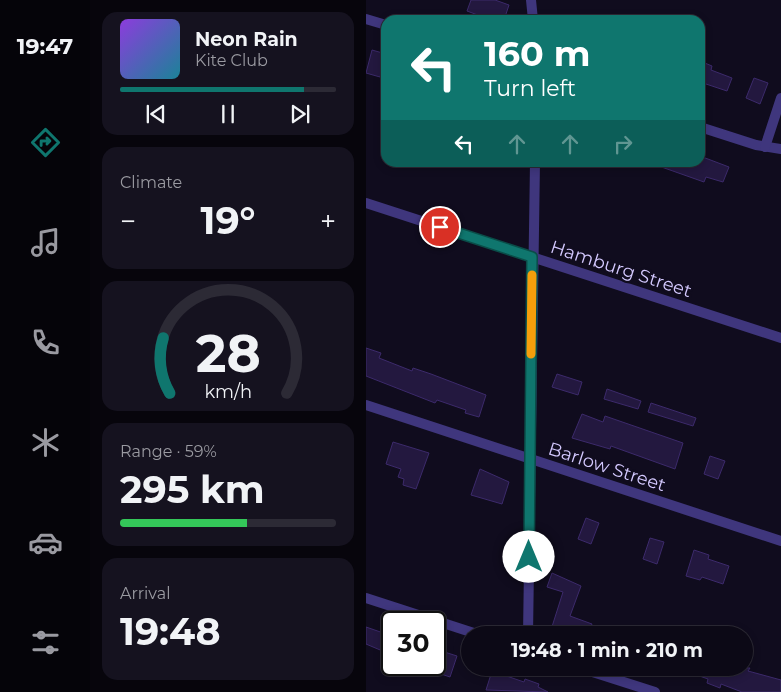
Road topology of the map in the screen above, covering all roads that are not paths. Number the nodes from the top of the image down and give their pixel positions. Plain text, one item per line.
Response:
1 (531, 0) edge
2 (532, 15) edge
3 (366, 18) edge
4 (381, 23) edge
5 (781, 98) edge
6 (705, 129) edge
7 (765, 147) junction
8 (781, 149) edge
9 (535, 167) edge
10 (366, 203) edge
11 (532, 257) junction
12 (781, 338) edge
13 (366, 405) edge
14 (530, 459) junction
15 (781, 541) edge
16 (366, 598) edge
17 (528, 626) edge
18 (461, 629) edge
19 (605, 676) edge
20 (654, 692) edge

1 - 2 street
3 - 4 street
5 - 7 street
6 - 7 street
7 - 8 street
9 - 11 street
10 - 11 street, Hamburg Street
11 - 12 street, Hamburg Street
11 - 14 street
13 - 14 street, Barlow Street
14 - 15 street, Barlow Street
14 - 17 street
16 - 18 street
19 - 20 street

